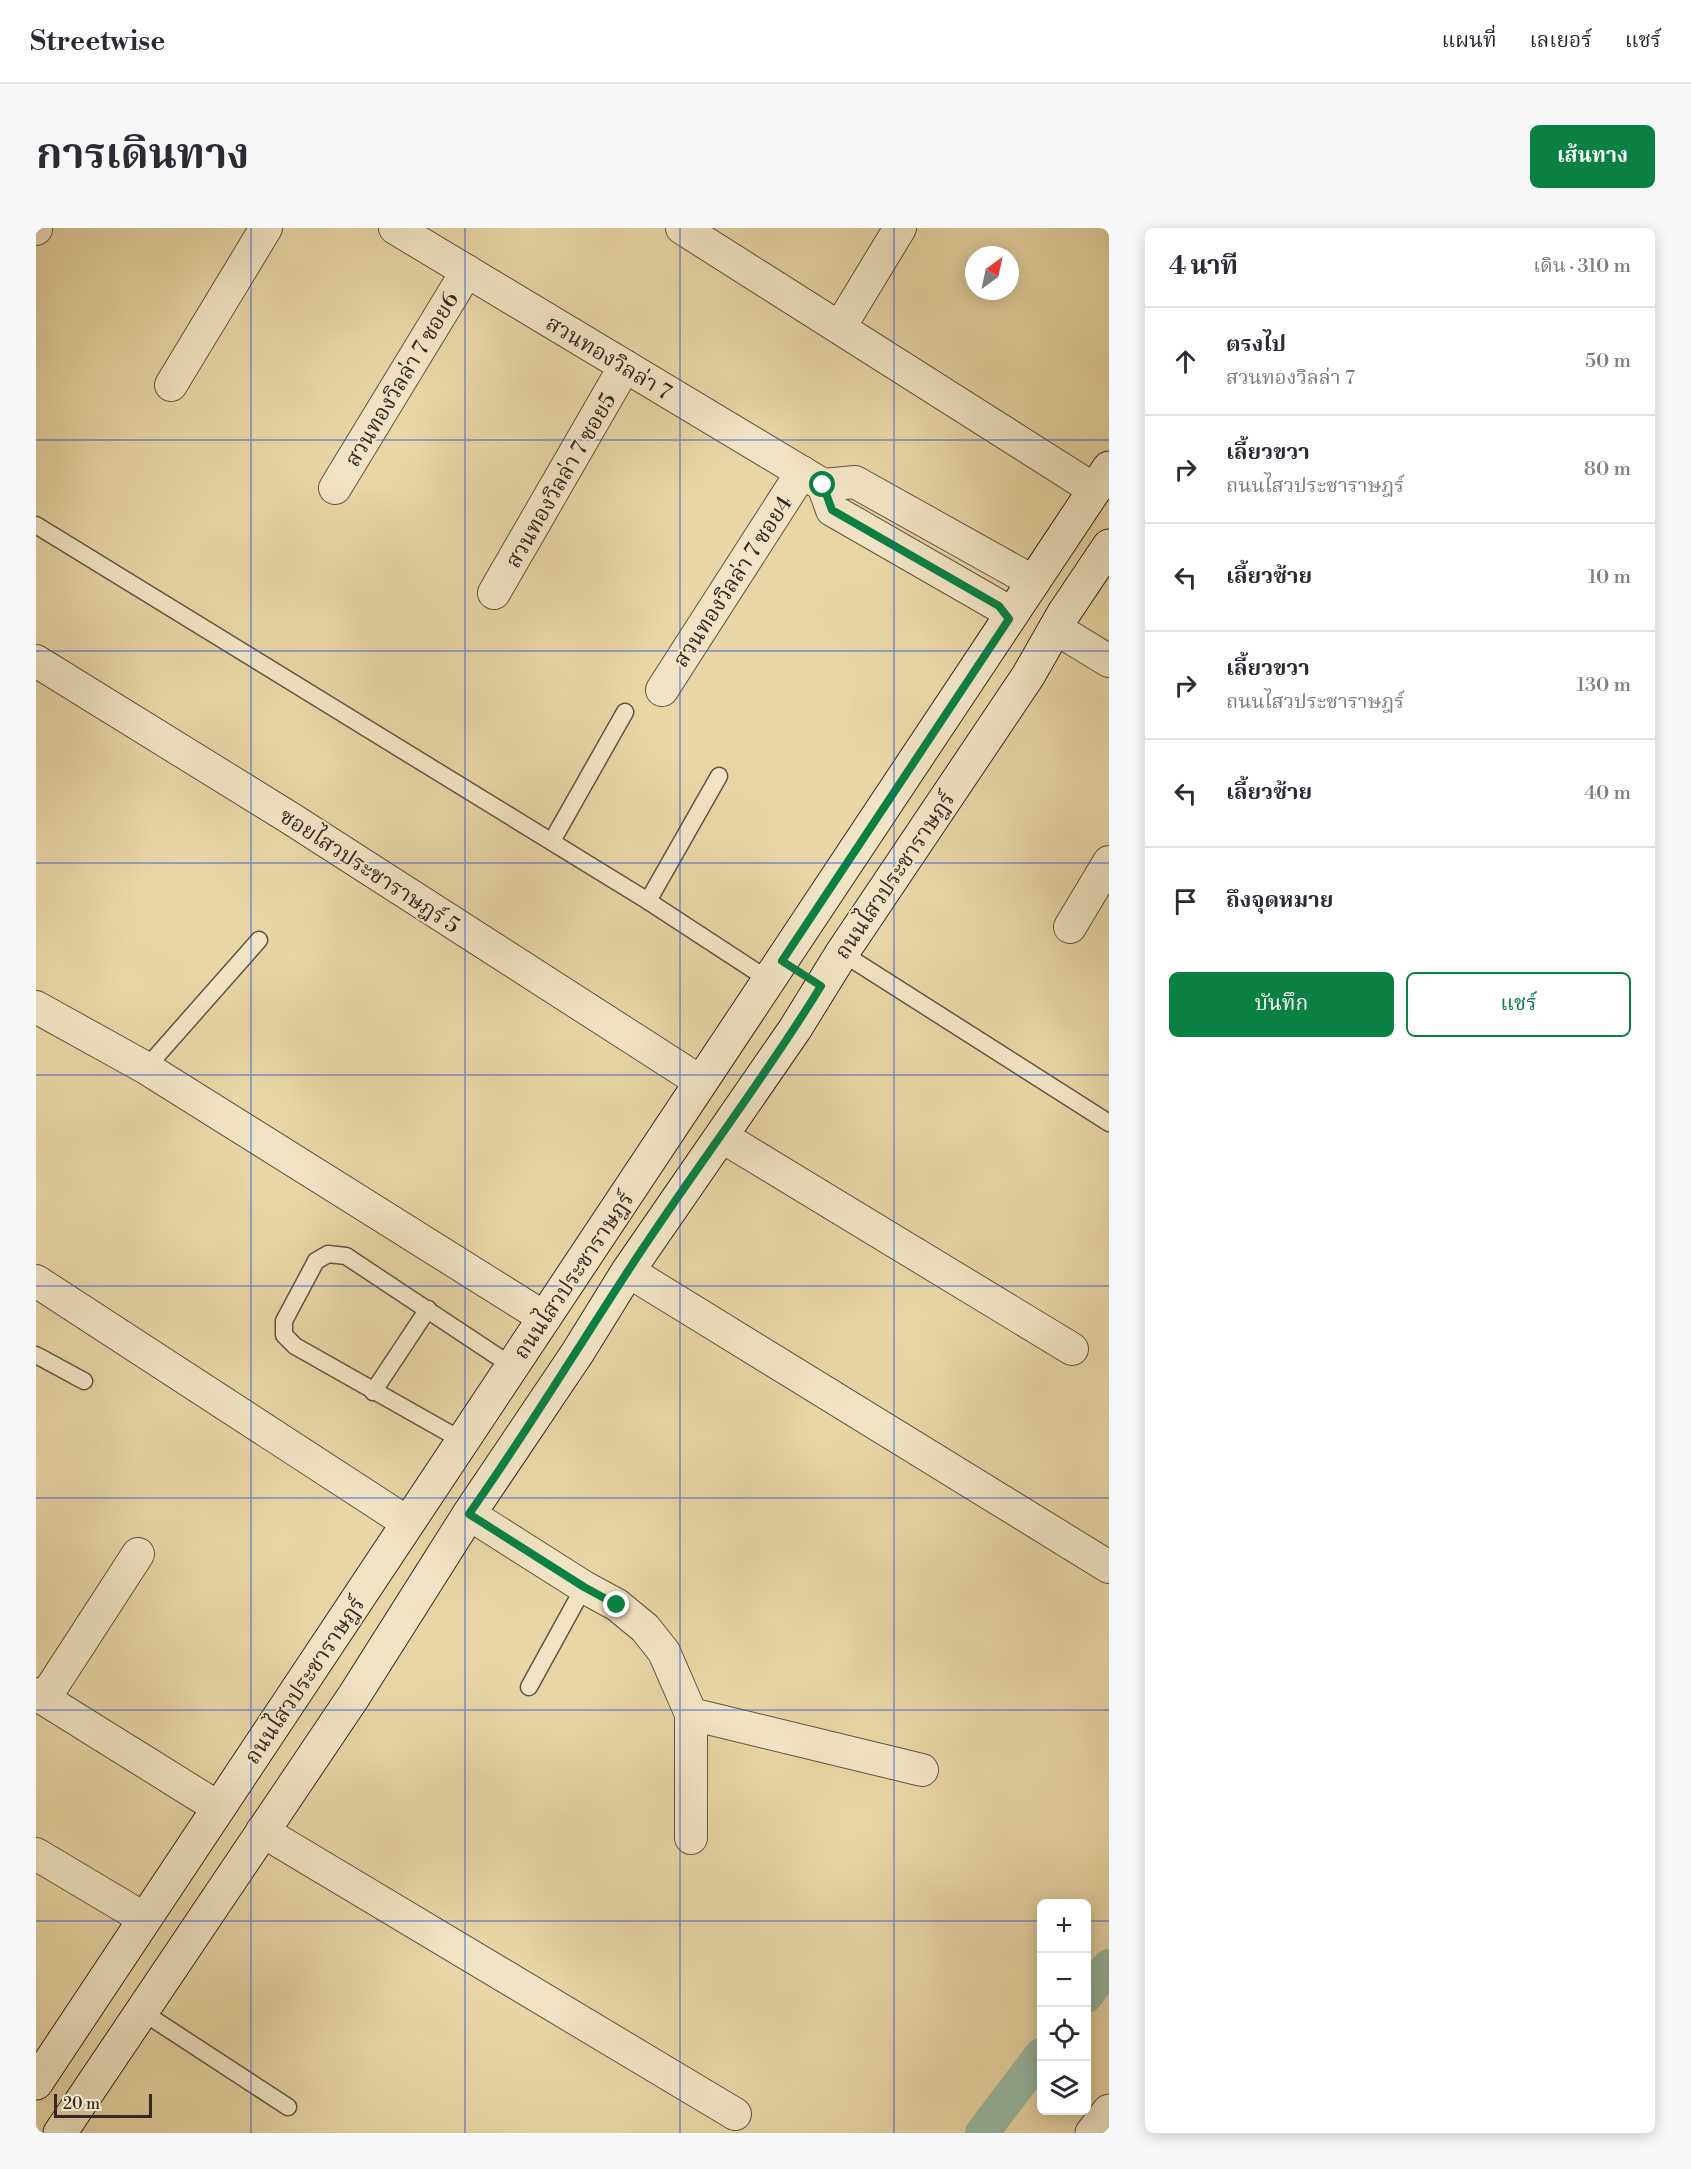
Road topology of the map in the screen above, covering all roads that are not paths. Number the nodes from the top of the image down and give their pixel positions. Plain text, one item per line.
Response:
1 (266, 228) edge
2 (395, 228) edge
3 (682, 228) edge
4 (900, 228) edge
5 (467, 271) junction
6 (840, 327) junction
7 (625, 366) junction
8 (171, 385) dead end
9 (812, 478) junction
10 (1102, 479) edge
11 (334, 488) dead end
12 (36, 525) edge
13 (1109, 546) edge
14 (1034, 582) junction
15 (494, 593) dead end
16 (1009, 619) junction
17 (1055, 628) junction
18 (36, 661) edge
19 (1109, 661) edge
20 (662, 690) dead end
21 (626, 712) dead end
22 (719, 776) dead end
23 (552, 841) junction
24 (1109, 862) edge
25 (648, 901) junction
26 (1070, 927) dead end
27 (259, 940) dead end
28 (842, 952) junction
29 (776, 970) junction
30 (821, 986) junction
31 (36, 1006) edge
32 (146, 1068) junction
33 (701, 1082) junction
34 (1109, 1123) edge
35 (721, 1136) junction
36 (628, 1271) junction
37 (36, 1281) edge
38 (428, 1309) junction
39 (545, 1318) junction
40 (1072, 1349) dead end
41 (36, 1354) edge
42 (512, 1366) junction
43 (84, 1381) dead end
44 (373, 1392) junction
45 (463, 1441) junction
46 (469, 1514) junction
47 (408, 1523) junction
48 (138, 1554) dead end
49 (1109, 1567) edge
50 (584, 1587) junction
51 (529, 1687) dead end
52 (40, 1697) edge
53 (691, 1714) junction
54 (922, 1770) dead end
55 (219, 1808) junction
56 (262, 1831) junction
57 (691, 1838) dead end
58 (36, 1854) edge
59 (145, 1919) junction
60 (141, 2011) junction
61 (36, 2083) edge
62 (288, 2107) dead end
63 (1109, 2112) edge
64 (735, 2114) dead end
65 (60, 2133) edge
66 (1092, 2133) edge

1 - 8 street
2 - 5 street, สวนทองวิลล่า 7
3 - 6 street
4 - 6 street
5 - 7 street, สวนทองวิลล่า 7
5 - 11 street, สวนทองวิลล่า 7 ซอย6
6 - 10 street
7 - 9 street, สวนทองวิลล่า 7
7 - 15 street, สวนทองวิลล่า 7 ซอย5
9 - 14 street
9 - 16 street
9 - 20 street, สวนทองวิลล่า 7 ซอย4
10 - 14 main road, ถนนไสวประชาราษฎร์
12 - 23 lane
13 - 17 main road, ถนนไสวประชาราษฎร์
14 - 16 main road, ถนนไสวประชาราษฎร์
16 - 29 main road, ถนนไสวประชาราษฎร์
17 - 19 street
17 - 28 main road, ถนนไสวประชาราษฎร์
18 - 33 street, ซอยไสวประชาราษฎร์ 5
21 - 23 lane
22 - 25 lane
23 - 25 lane
24 - 26 street
25 - 29 lane
27 - 32 lane
28 - 30 main road, ถนนไสวประชาราษฎร์
28 - 34 lane
29 - 30 main road
29 - 33 main road, ถนนไสวประชาราษฎร์
30 - 35 main road, ถนนไสวประชาราษฎร์
31 - 32 street
32 - 39 street
33 - 39 main road, ถนนไสวประชาราษฎร์
35 - 36 main road, ถนนไสวประชาราษฎร์
35 - 40 street
36 - 46 main road, ถนนไสวประชาราษฎร์
36 - 49 street
37 - 47 street
38 - 42 lane
38 - 44 lane
38 - 44 lane
39 - 42 main road, ถนนไสวประชาราษฎร์
41 - 43 lane
42 - 45 main road, ถนนไสวประชาราษฎร์
44 - 45 lane
45 - 47 main road, ถนนไสวประชาราษฎร์
46 - 50 street
46 - 56 main road, ถนนไสวประชาราษฎร์
47 - 55 main road, ถนนไสวประชาราษฎร์
48 - 52 street
50 - 51 lane
50 - 53 street
52 - 55 street
53 - 54 street
53 - 57 street
55 - 59 main road, ถนนไสวประชาราษฎร์
56 - 60 main road, ถนนไสวประชาราษฎร์
56 - 64 street
58 - 59 street
59 - 61 main road, ถนนไสวประชาราษฎร์
60 - 62 lane
60 - 65 main road, ถนนไสวประชาราษฎร์
63 - 66 main road

